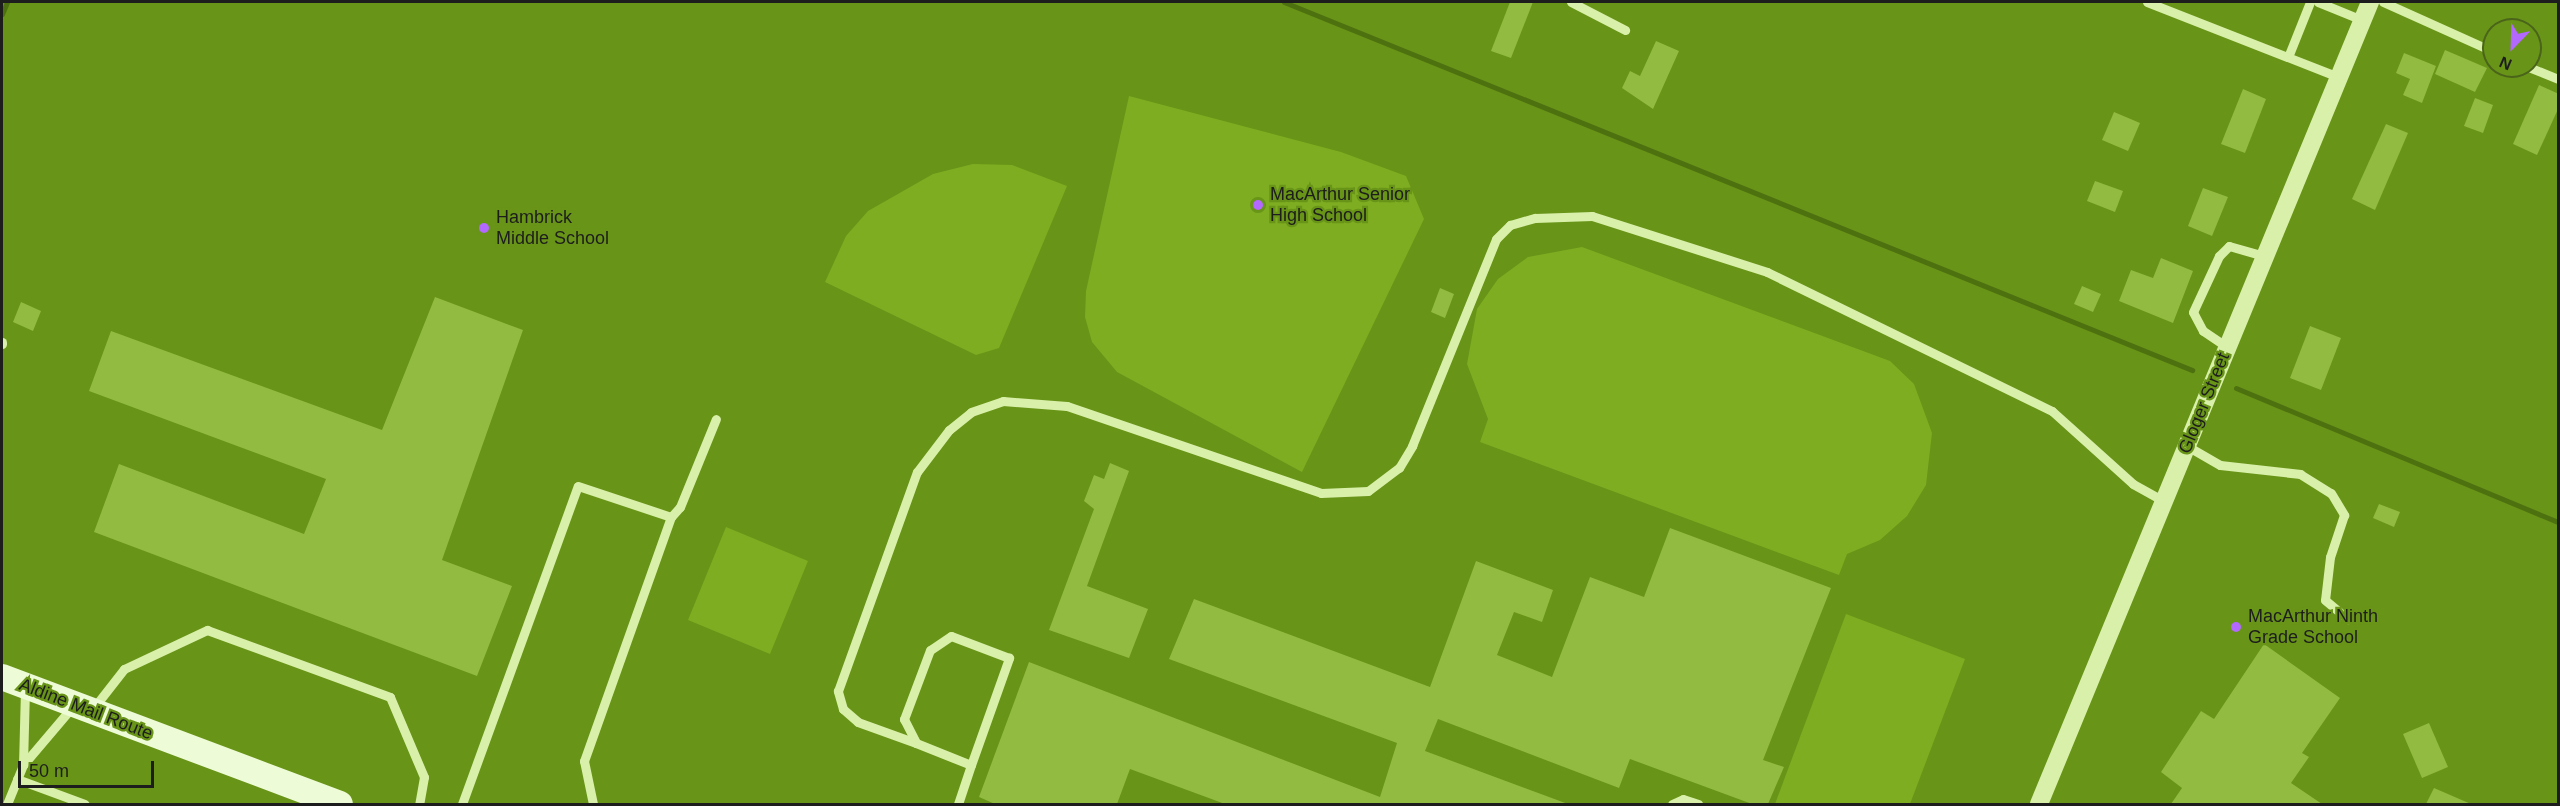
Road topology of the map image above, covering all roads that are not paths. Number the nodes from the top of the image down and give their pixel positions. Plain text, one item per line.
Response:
1 (1571, 2) edge
2 (2147, 2) edge
3 (2310, 2) edge
4 (2318, 2) edge
5 (2370, 2) edge
6 (2382, 2) edge
7 (2362, 20) junction
8 (1625, 30) dead end
9 (2482, 47) edge
10 (2288, 57) junction
11 (2542, 72) edge
12 (2338, 77) junction
13 (2559, 79) edge
14 (2265, 256) junction
15 (2227, 347) junction
16 (716, 420) dead end
17 (2187, 446) junction
18 (2164, 501) junction
19 (671, 517) junction
20 (2348, 619) dead end
21 (13, 682) edge
22 (83, 708) junction
23 (916, 743) junction
24 (23, 765) junction
25 (972, 765) junction
26 (17, 779) junction
27 (7, 804) edge
28 (85, 804) edge
29 (340, 804) edge
30 (419, 804) edge
31 (462, 804) edge
32 (593, 804) edge
33 (958, 804) edge
34 (1672, 804) edge
35 (1698, 804) edge
36 (2039, 804) edge

1 - 8 lane
2 - 10 lane
3 - 10 lane
4 - 7 lane
5 - 7 street, Gloger Street
6 - 9 lane
7 - 12 street, Gloger Street
10 - 12 lane
11 - 13 lane
12 - 14 street, Gloger Street
14 - 15 street, Gloger Street
14 - 15 lane
15 - 17 street, Gloger Street
16 - 19 lane
17 - 18 street, Gloger Street
17 - 20 lane
18 - 23 lane
18 - 36 street, Gloger Street
19 - 31 lane
19 - 32 lane
21 - 22 main road, Aldine Mail Route
21 - 24 lane
22 - 24 lane
22 - 29 main road, Aldine Mail Route
22 - 30 lane
23 - 25 lane
23 - 25 lane
24 - 26 lane
25 - 33 lane
26 - 27 lane
26 - 28 lane
34 - 35 lane

